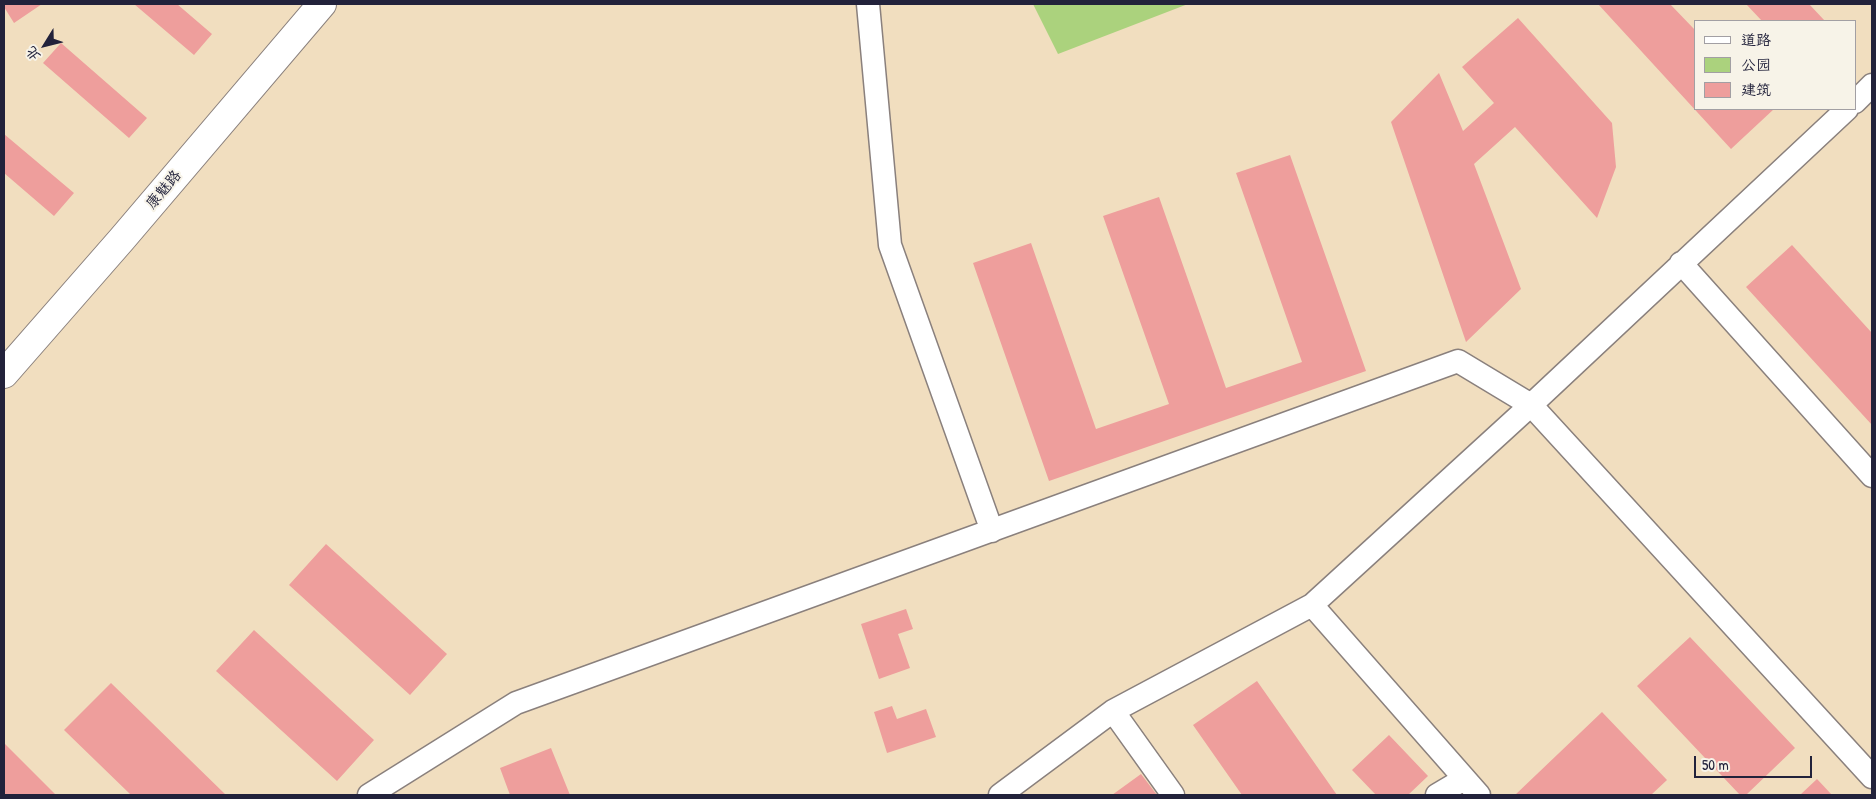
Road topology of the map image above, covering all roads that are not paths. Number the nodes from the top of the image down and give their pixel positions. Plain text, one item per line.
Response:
1 (297, 4) edge
2 (322, 4) edge
3 (868, 4) edge
4 (1872, 85) edge
5 (1856, 101) edge
6 (1846, 110) edge
7 (1681, 263) junction
8 (4, 347) edge
9 (4, 374) edge
10 (1531, 405) junction
11 (1872, 476) edge
12 (992, 530) junction
13 (1312, 604) junction
14 (1113, 711) junction
15 (1872, 777) edge
16 (1471, 787) edge
17 (369, 795) edge
18 (1000, 795) edge
19 (1173, 795) edge
20 (1437, 795) edge

1 - 8 main road, 康魅路
2 - 9 main road, 康魅路
3 - 12 street
4 - 5 street
6 - 7 street
7 - 10 street
7 - 11 street
10 - 12 street
10 - 13 street
10 - 15 street
12 - 17 street
13 - 14 street
13 - 16 street
14 - 18 street
14 - 19 street
16 - 20 street

